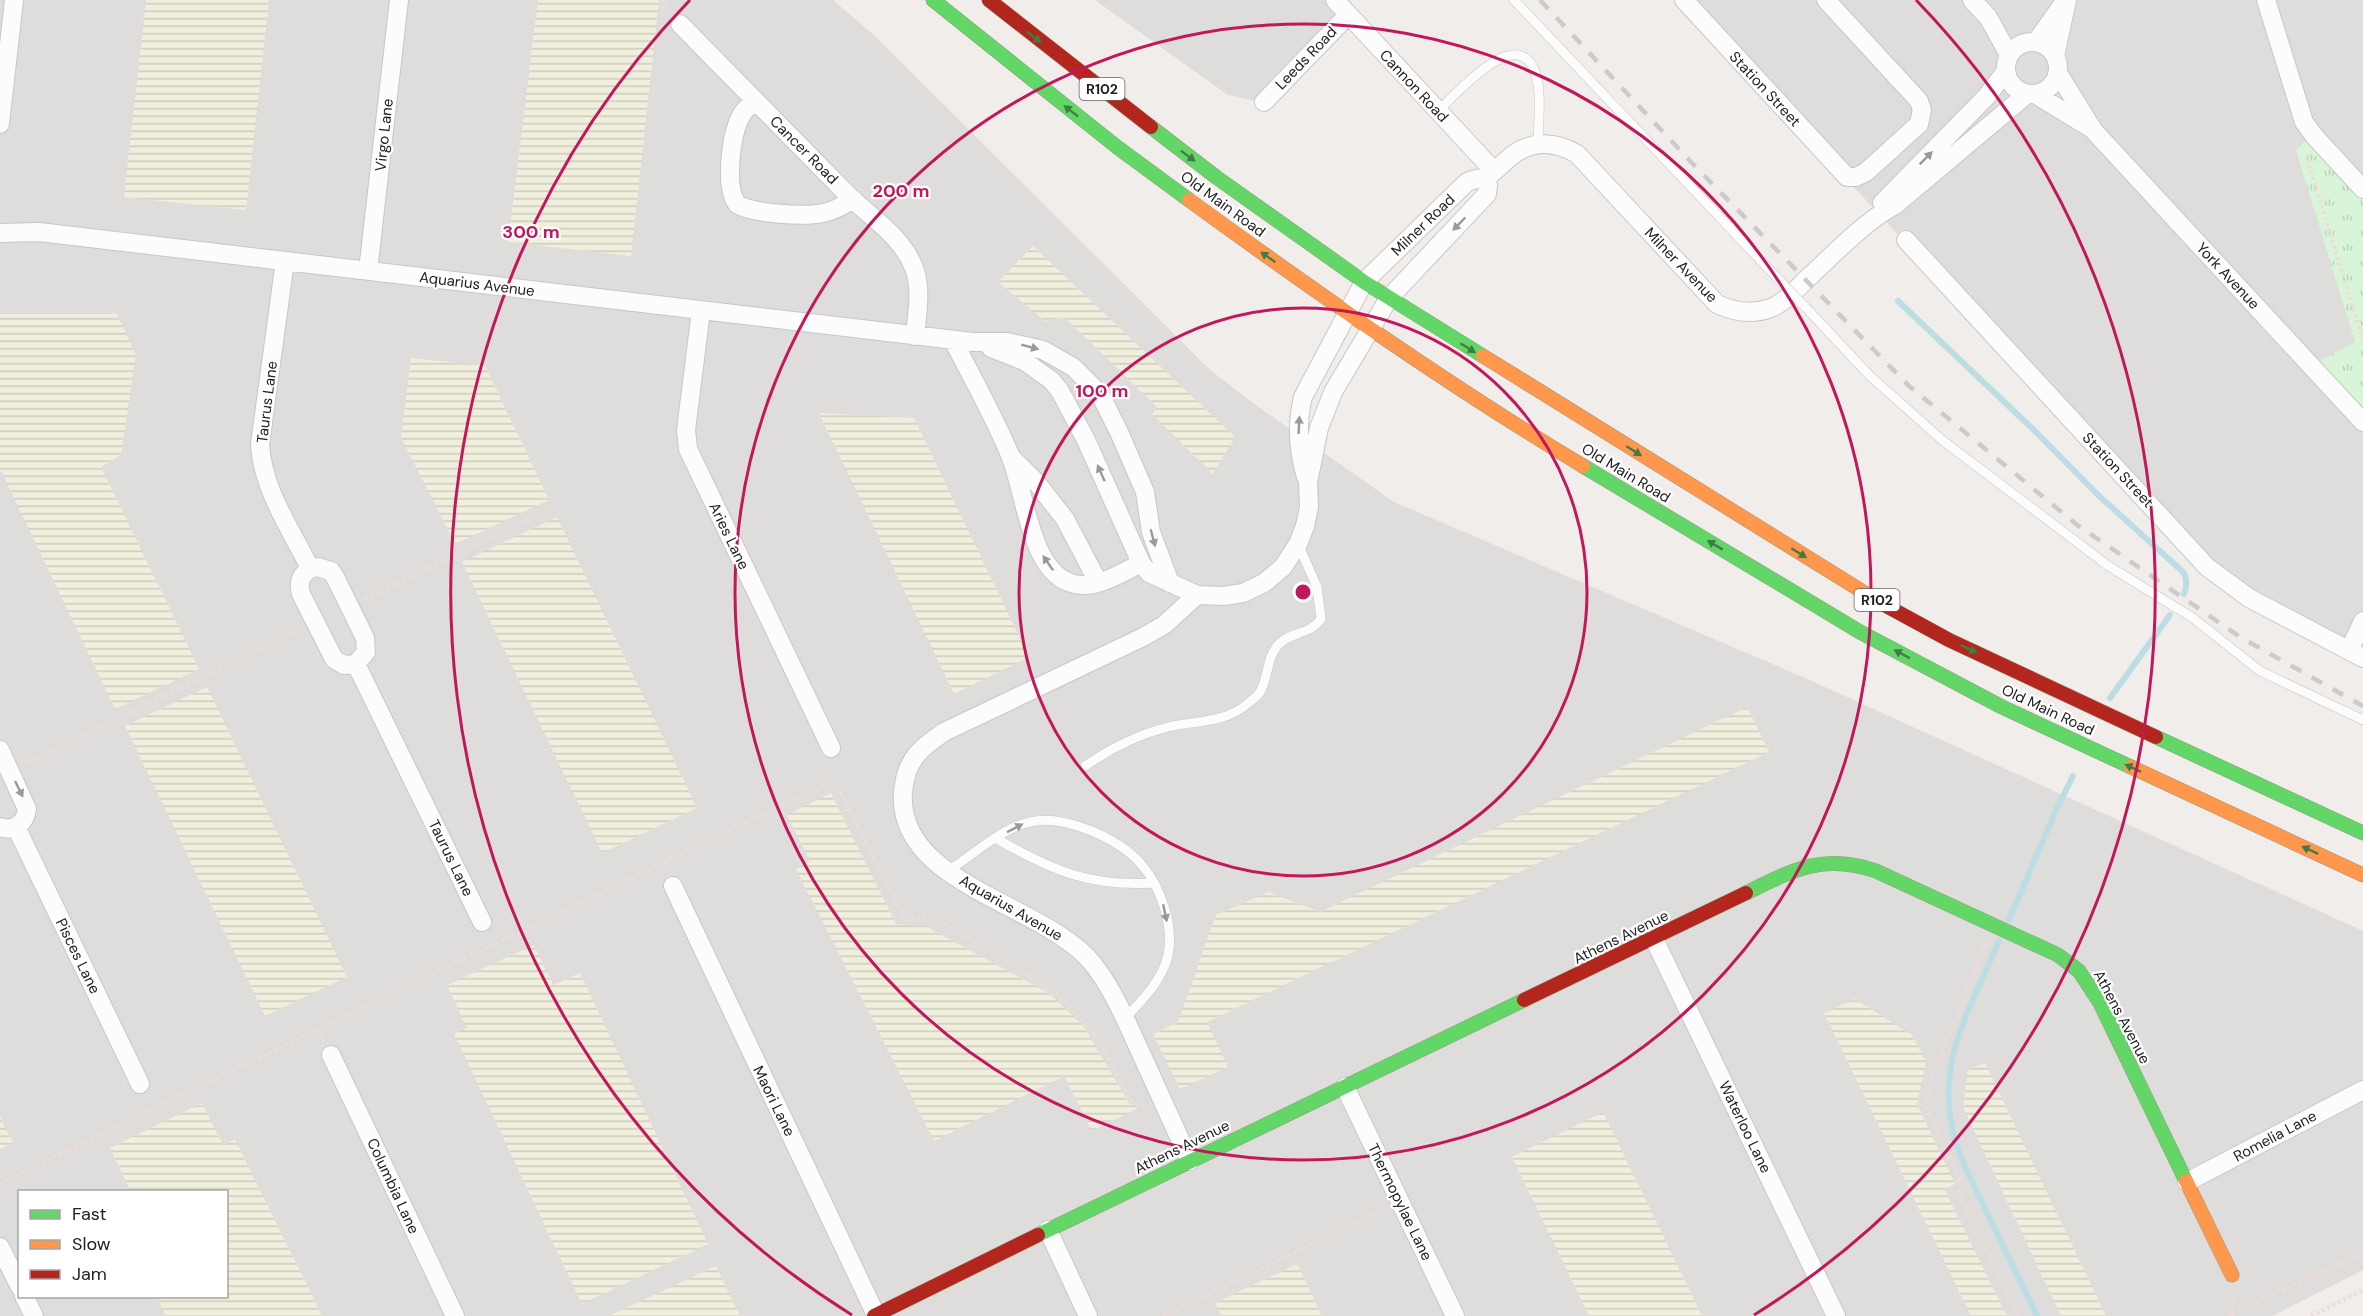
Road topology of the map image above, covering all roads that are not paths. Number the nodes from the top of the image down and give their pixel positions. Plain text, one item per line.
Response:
1 (15, 0) edge
2 (399, 0) edge
3 (933, 0) edge
4 (988, 0) edge
5 (1335, 0) edge
6 (1514, 0) edge
7 (1684, 0) edge
8 (1826, 0) edge
9 (1972, 0) edge
10 (2066, 0) edge
11 (2266, 0) edge
12 (1348, 15) junction
13 (1988, 17) junction
14 (680, 24) dead end
15 (2032, 42) junction
16 (2007, 63) junction
17 (2056, 65) junction
18 (2031, 94) junction
19 (755, 101) junction
20 (1264, 102) dead end
21 (1438, 111) junction
22 (0, 124) edge
23 (2093, 130) junction
24 (1538, 144) junction
25 (1490, 174) junction
26 (2363, 189) edge
27 (853, 199) junction
28 (1873, 217) junction
29 (0, 233) edge
30 (1906, 240) dead end
31 (285, 261) junction
32 (368, 271) junction
33 (1364, 282) junction
34 (1389, 298) junction
35 (701, 310) junction
36 (1348, 312) junction
37 (1371, 328) junction
38 (915, 336) junction
39 (953, 340) junction
40 (972, 342) junction
41 (2363, 422) edge
42 (1011, 457) junction
43 (1308, 482) junction
44 (1298, 544) junction
45 (1141, 563) junction
46 (310, 568) junction
47 (1098, 582) junction
48 (1170, 583) junction
49 (1197, 595) junction
50 (2363, 621) edge
51 (2356, 655) edge
52 (356, 664) junction
53 (2363, 720) edge
54 (831, 748) dead end
55 (0, 750) edge
56 (1085, 766) dead end
57 (8, 827) edge
58 (2363, 833) edge
59 (995, 838) junction
60 (948, 872) junction
61 (2363, 875) edge
62 (1154, 883) junction
63 (673, 886) dead end
64 (482, 922) dead end
65 (1654, 939) junction
66 (1125, 1018) junction
67 (331, 1055) dead end
68 (140, 1084) dead end
69 (1345, 1088) junction
70 (2363, 1090) edge
71 (1190, 1161) junction
72 (2187, 1182) junction
73 (1048, 1230) junction
74 (0, 1248) edge
75 (2232, 1275) dead end
76 (18, 1283) edge
77 (25, 1298) edge
78 (875, 1315) edge
79 (34, 1316) edge
80 (455, 1316) edge
81 (1088, 1316) edge
82 (1455, 1316) edge
83 (1836, 1316) edge

1 - 22 street
2 - 32 street, Virgo Lane
36 -> 3 main road, Old Main Road / R102
4 -> 33 main road, Old Main Road / R102
5 - 12 street, Cannon Road
6 - 53 lane, bridge
7 - 8 street, Station Street
9 - 13 street
10 - 15 street
10 - 17 street
11 - 26 street
12 - 20 street, Leeds Road
12 - 21 street, Cannon Road
13 - 15 street
13 - 16 street
14 - 19 street, Cancer Road
15 - 16 street
15 - 17 street
16 - 18 street
28 -> 16 street, Milner Avenue
17 - 18 street
17 - 23 street, York Avenue
18 - 23 street, York Avenue
18 - 28 street, Milner Avenue
19 - 27 street, Cancer Road
19 - 27 street, Cancer Road
21 - 24 lane
21 - 25 street, Cannon Road
23 - 41 street, York Avenue
24 - 25 street
24 - 28 street, Milner Avenue
25 - 33 street, Milner Road
25 -> 34 street, Milner Road
27 - 38 street, Cancer Road
29 - 31 street, Aquarius Avenue
30 - 51 street, Station Street
31 - 32 street, Aquarius Avenue
31 - 46 street, Taurus Lane
32 - 35 street, Aquarius Avenue
33 - 34 main road, Old Main Road / R102
33 - 36 street, Milner Road
34 - 37 street, Milner Road
34 -> 58 main road, Old Main Road / R102
35 - 38 street, Aquarius Avenue
35 - 54 street, Aries Lane
36 - 37 main road, Old Main Road / R102
43 -> 36 street, Aquarius Avenue
37 - 43 street, Aquarius Avenue
61 -> 37 main road, Old Main Road / R102
38 - 39 street, Aquarius Avenue
39 - 40 street, Aquarius Avenue
39 - 42 street
45 -> 40 street, Aquarius Avenue
40 -> 48 street, Aquarius Avenue
42 - 47 street
47 -> 42 street
43 - 44 street, Aquarius Avenue
44 - 49 street, Aquarius Avenue
44 - 56 lane
45 - 47 street
45 - 48 street, Aquarius Avenue
46 - 52 street
46 - 52 street
48 - 49 street, Aquarius Avenue
49 - 60 street, Aquarius Avenue
50 - 51 street
52 - 64 street, Taurus Lane
55 -> 57 street, Pisces Lane
57 - 68 street, Pisces Lane
59 - 60 lane
59 - 62 lane
59 -> 62 lane
60 - 66 street, Aquarius Avenue
62 -> 66 lane
63 - 78 street, Maori Lane
65 - 69 main road, Athens Avenue
65 - 72 main road, Athens Avenue
65 - 83 street, Waterloo Lane
66 - 71 street, Aquarius Avenue
67 - 80 street, Columbia Lane
69 - 71 main road, Athens Avenue
69 - 82 street, Thermopylae Lane
70 - 72 street, Romelia Lane
71 - 73 main road, Athens Avenue
72 - 75 main road, Athens Avenue
73 - 78 main road, Athens Avenue
73 - 81 street
74 - 76 street
77 - 79 street

